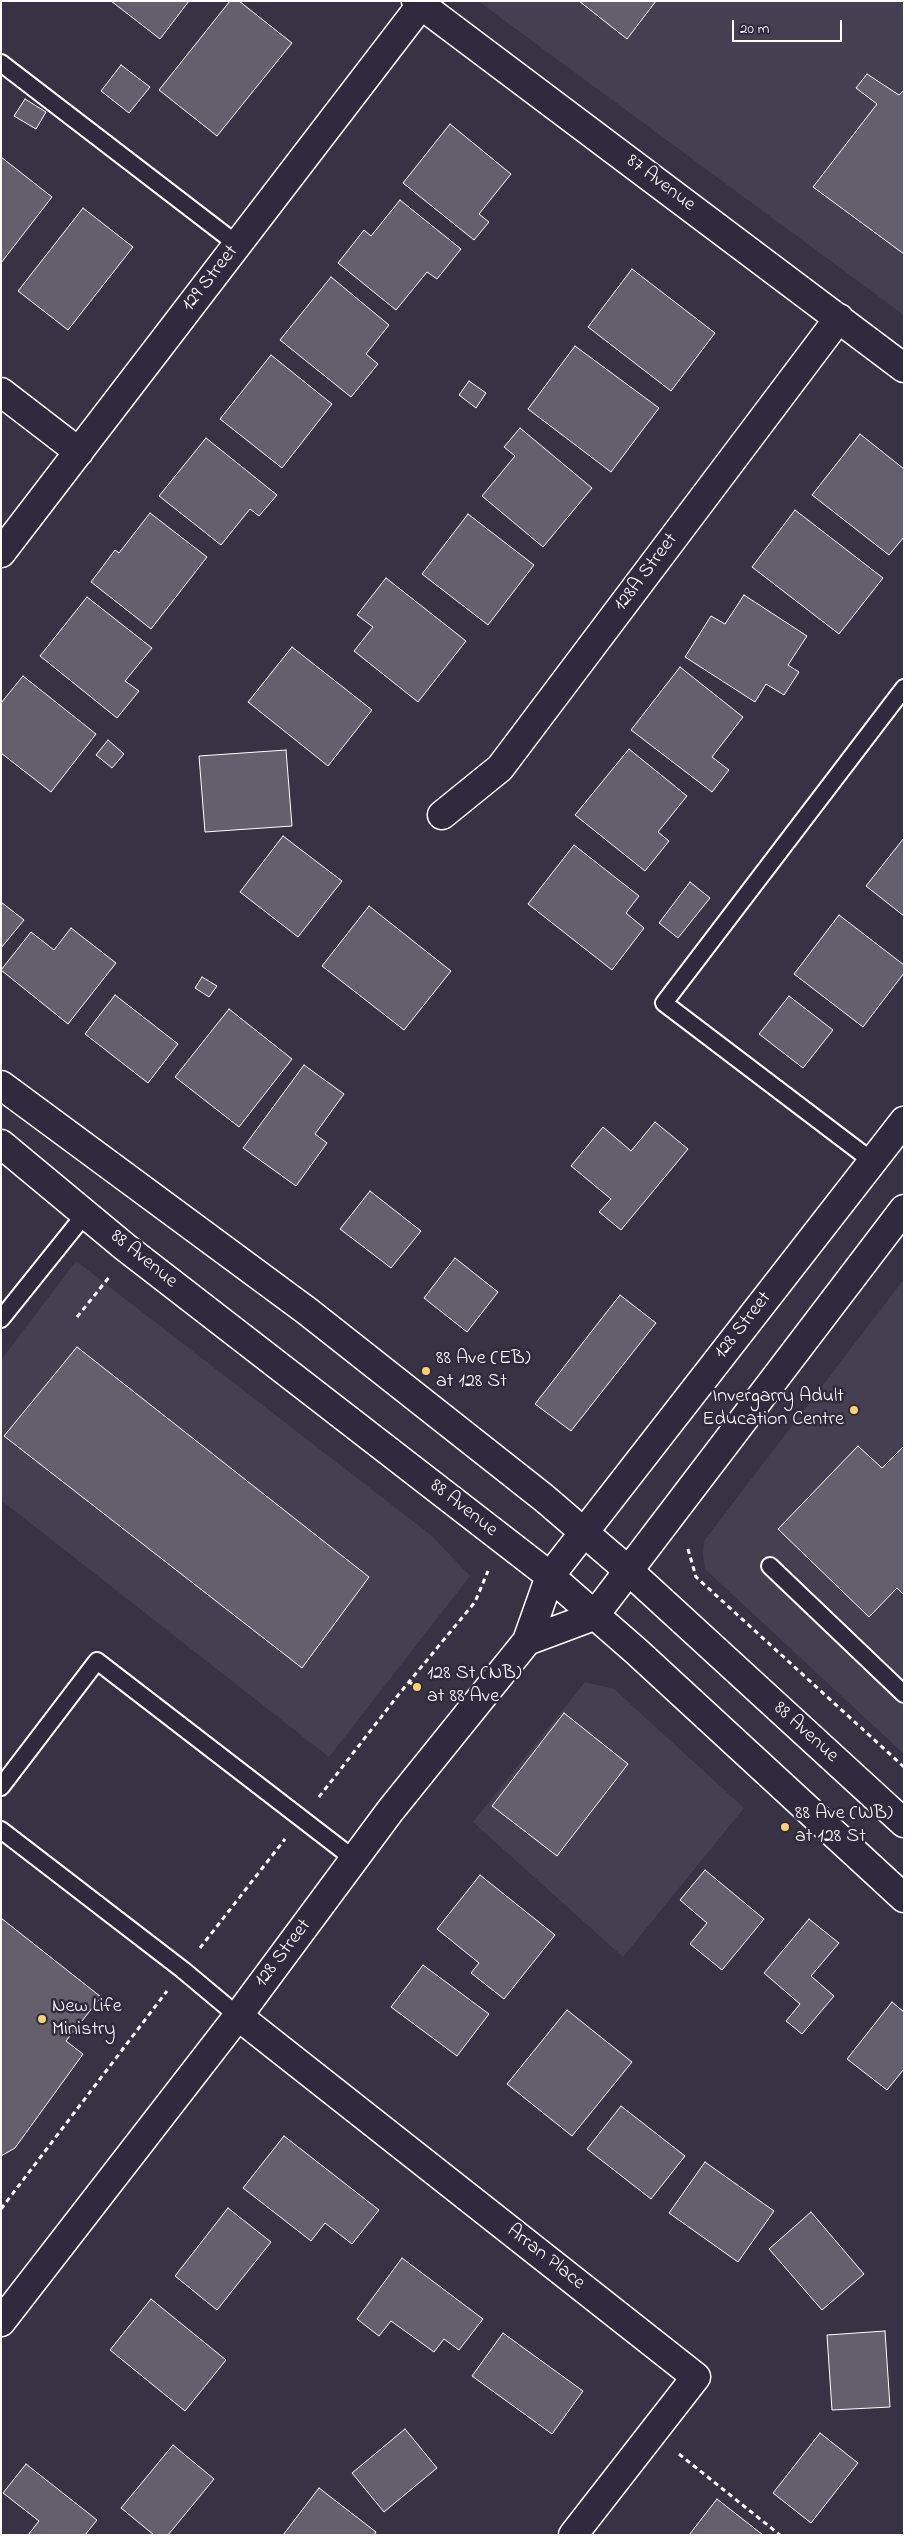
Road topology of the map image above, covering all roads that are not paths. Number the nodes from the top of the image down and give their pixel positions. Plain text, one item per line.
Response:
1 (418, 3) edge
2 (1, 63) edge
3 (238, 244) junction
4 (839, 318) junction
5 (904, 368) edge
6 (1, 392) edge
7 (79, 452) junction
8 (1, 553) edge
9 (904, 688) edge
10 (442, 815) dead end
11 (1, 1085) edge
12 (904, 1121) edge
13 (1, 1144) edge
14 (872, 1161) junction
15 (904, 1209) edge
16 (86, 1213) junction
17 (1, 1319) edge
18 (585, 1532) junction
19 (770, 1566) dead end
20 (629, 1571) junction
21 (550, 1576) junction
22 (594, 1616) junction
23 (527, 1641) junction
24 (904, 1694) edge
25 (1, 1786) edge
26 (904, 1822) edge
27 (1, 1830) edge
28 (354, 1859) junction
29 (904, 1898) edge
30 (238, 2016) junction
31 (1, 2322) edge
32 (573, 2535) edge

1 - 3 main road, 129 Street
1 - 4 main road, 87 Avenue
2 - 3 lane
3 - 7 main road, 129 Street
4 - 5 main road, 87 Avenue
4 - 10 main road, 128A Street
6 - 7 main road
7 - 8 main road, 129 Street
9 - 14 lane
11 - 18 main road, 88 Avenue
12 - 14 main road, 128 Street
13 - 16 main road, 88 Avenue
14 - 18 main road, 128 Street
15 - 20 main road
16 - 17 lane
16 - 21 main road, 88 Avenue
18 - 20 main road, 88 Avenue
18 - 21 main road, 128 Street
19 - 24 lane
20 - 22 main road
20 - 26 main road, 88 Avenue
21 - 22 main road, 88 Avenue
21 - 23 main road, 128 Street
22 - 23 main road
22 - 29 main road, 88 Avenue
23 - 28 main road, 128 Street
25 - 28 lane
27 - 30 lane
28 - 30 main road, 128 Street
30 - 31 main road, 128 Street
30 - 32 main road, Arran Place

